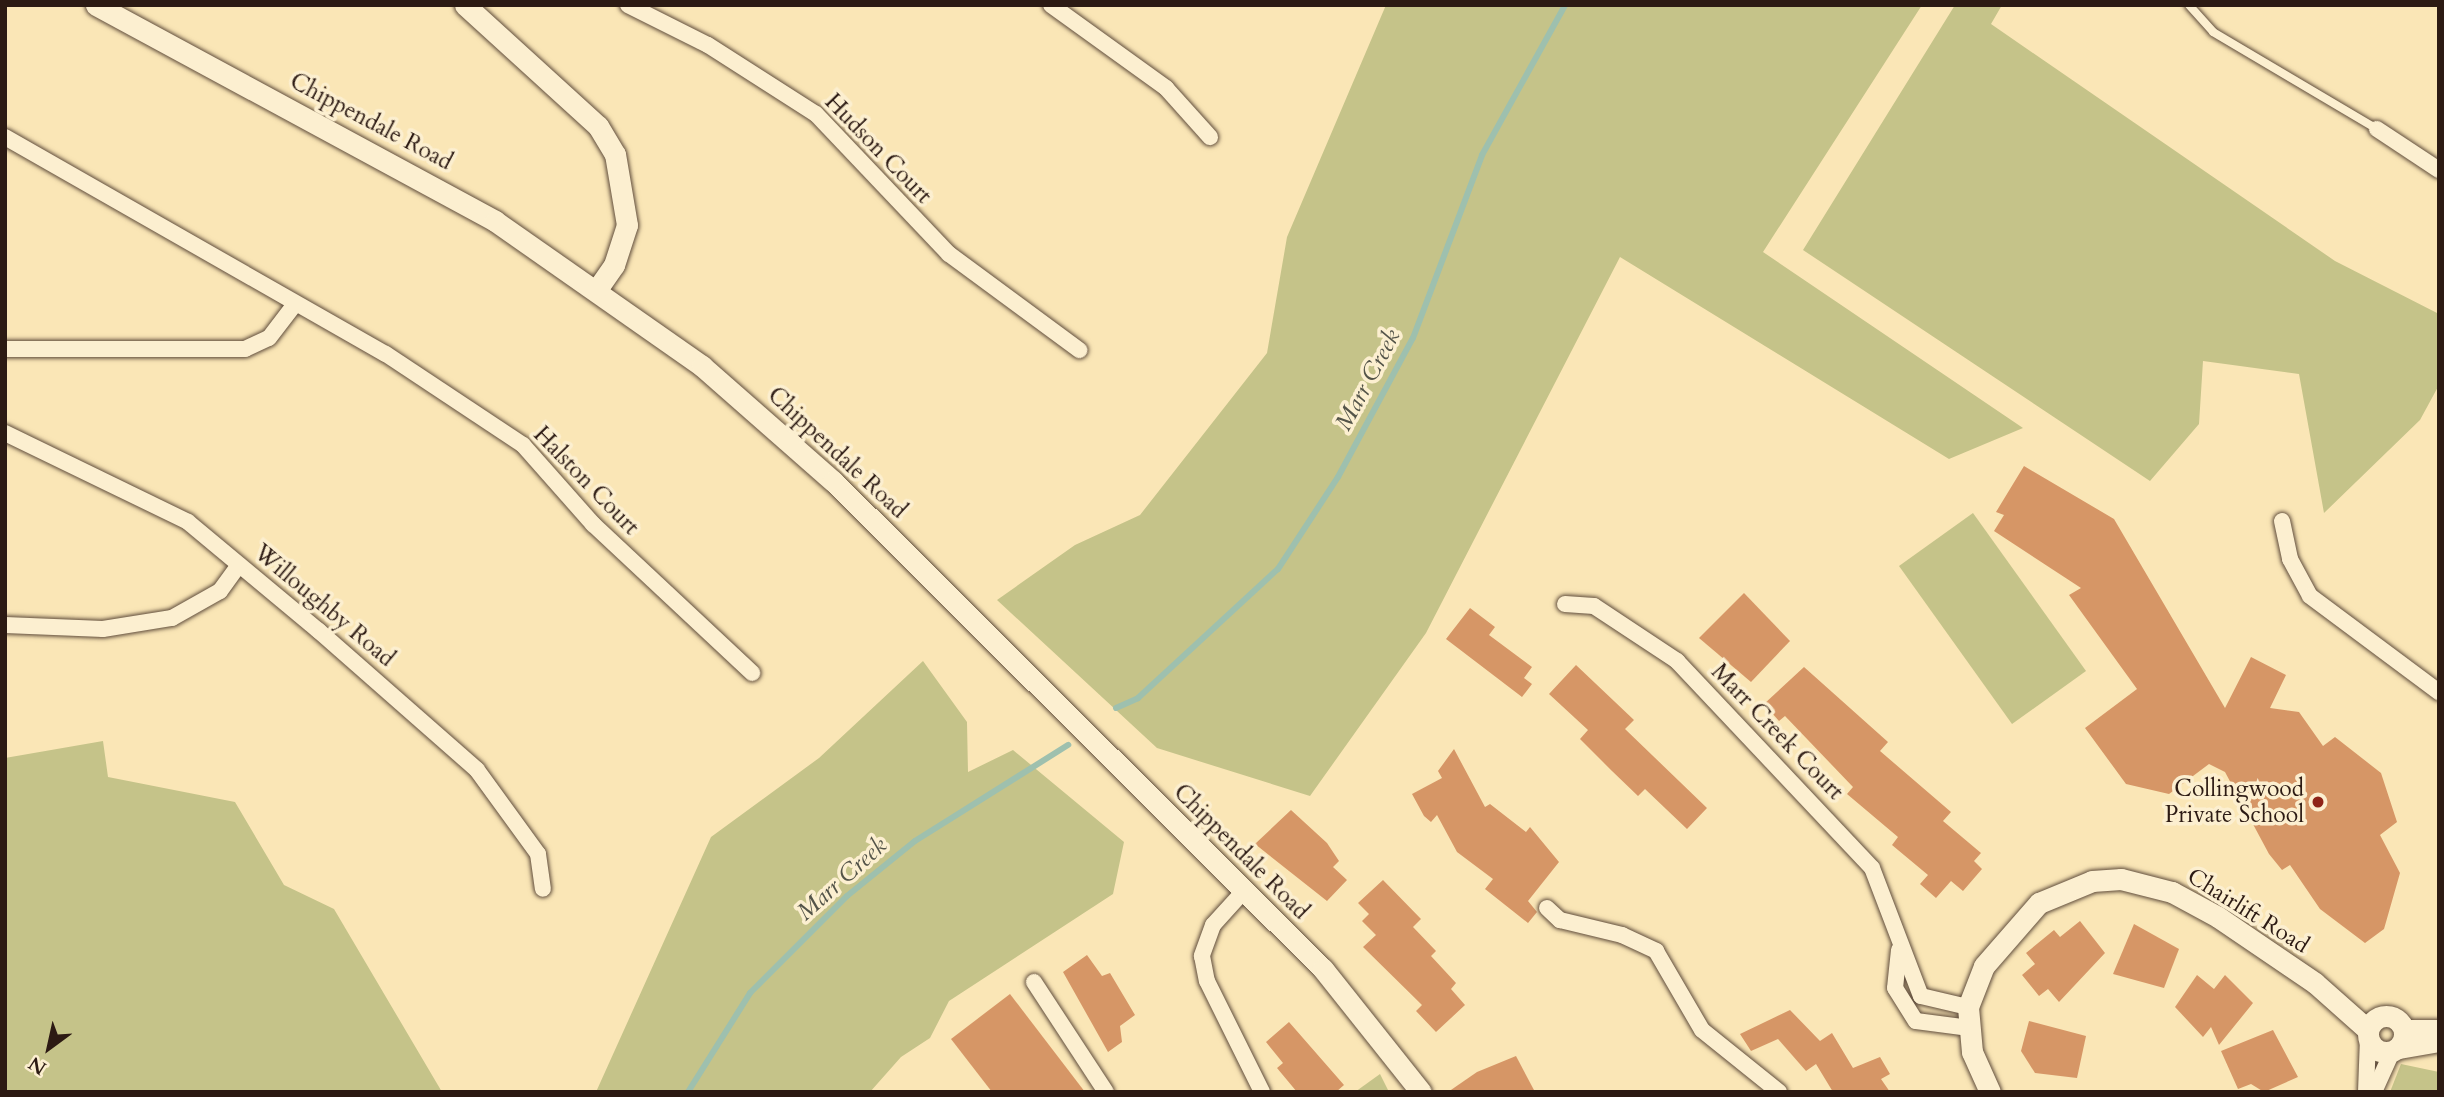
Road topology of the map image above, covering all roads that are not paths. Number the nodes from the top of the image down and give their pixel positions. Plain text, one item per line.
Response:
1 (96, 5) edge
2 (465, 5) edge
3 (628, 5) edge
4 (1051, 5) edge
5 (2189, 5) edge
6 (2377, 129) joint
7 (5, 137) edge
8 (1210, 137) dead end
9 (2439, 170) edge
10 (598, 288) junction
11 (295, 304) junction
12 (5, 349) edge
13 (1079, 349) dead end
14 (5, 433) edge
15 (2282, 522) dead end
16 (239, 565) junction
17 (1565, 604) dead end
18 (5, 625) edge
19 (752, 673) dead end
20 (2439, 692) edge
21 (544, 889) dead end
22 (1242, 893) junction
23 (1547, 908) dead end
24 (1899, 950) junction
25 (1034, 982) dead end
26 (1968, 1007) junction
27 (1970, 1028) junction
28 (2372, 1028) junction
29 (2439, 1030) edge
30 (2439, 1041) edge
31 (2398, 1043) junction
32 (1106, 1092) edge
33 (1262, 1092) edge
34 (1421, 1092) edge
35 (1779, 1092) edge
36 (1990, 1092) edge
37 (2365, 1092) edge
38 (2374, 1092) edge

1 - 10 street, Chippendale Road
2 - 10 street
3 - 13 street, Hudson Court
4 - 8 street
5 - 6 lane
6 - 9 street
7 - 11 street
10 - 22 street, Chippendale Road
11 - 12 street
11 - 19 street, Halston Court
14 - 16 street, Willoughby Road
15 - 20 street
16 - 18 street
16 - 21 street, Willoughby Road
17 - 24 street, Marr Creek Court
22 - 33 street
22 - 34 street, Chippendale Road
23 - 35 street
24 - 26 street, Marr Creek Court
24 - 27 street, Marr Creek Court
25 - 32 street
26 - 27 street, Chairlift Road
26 - 28 street, Chairlift Road
27 - 36 street, Chairlift Road
28 - 31 street
28 - 31 street
28 - 37 street
29 - 31 street
30 - 31 street
31 - 38 street

